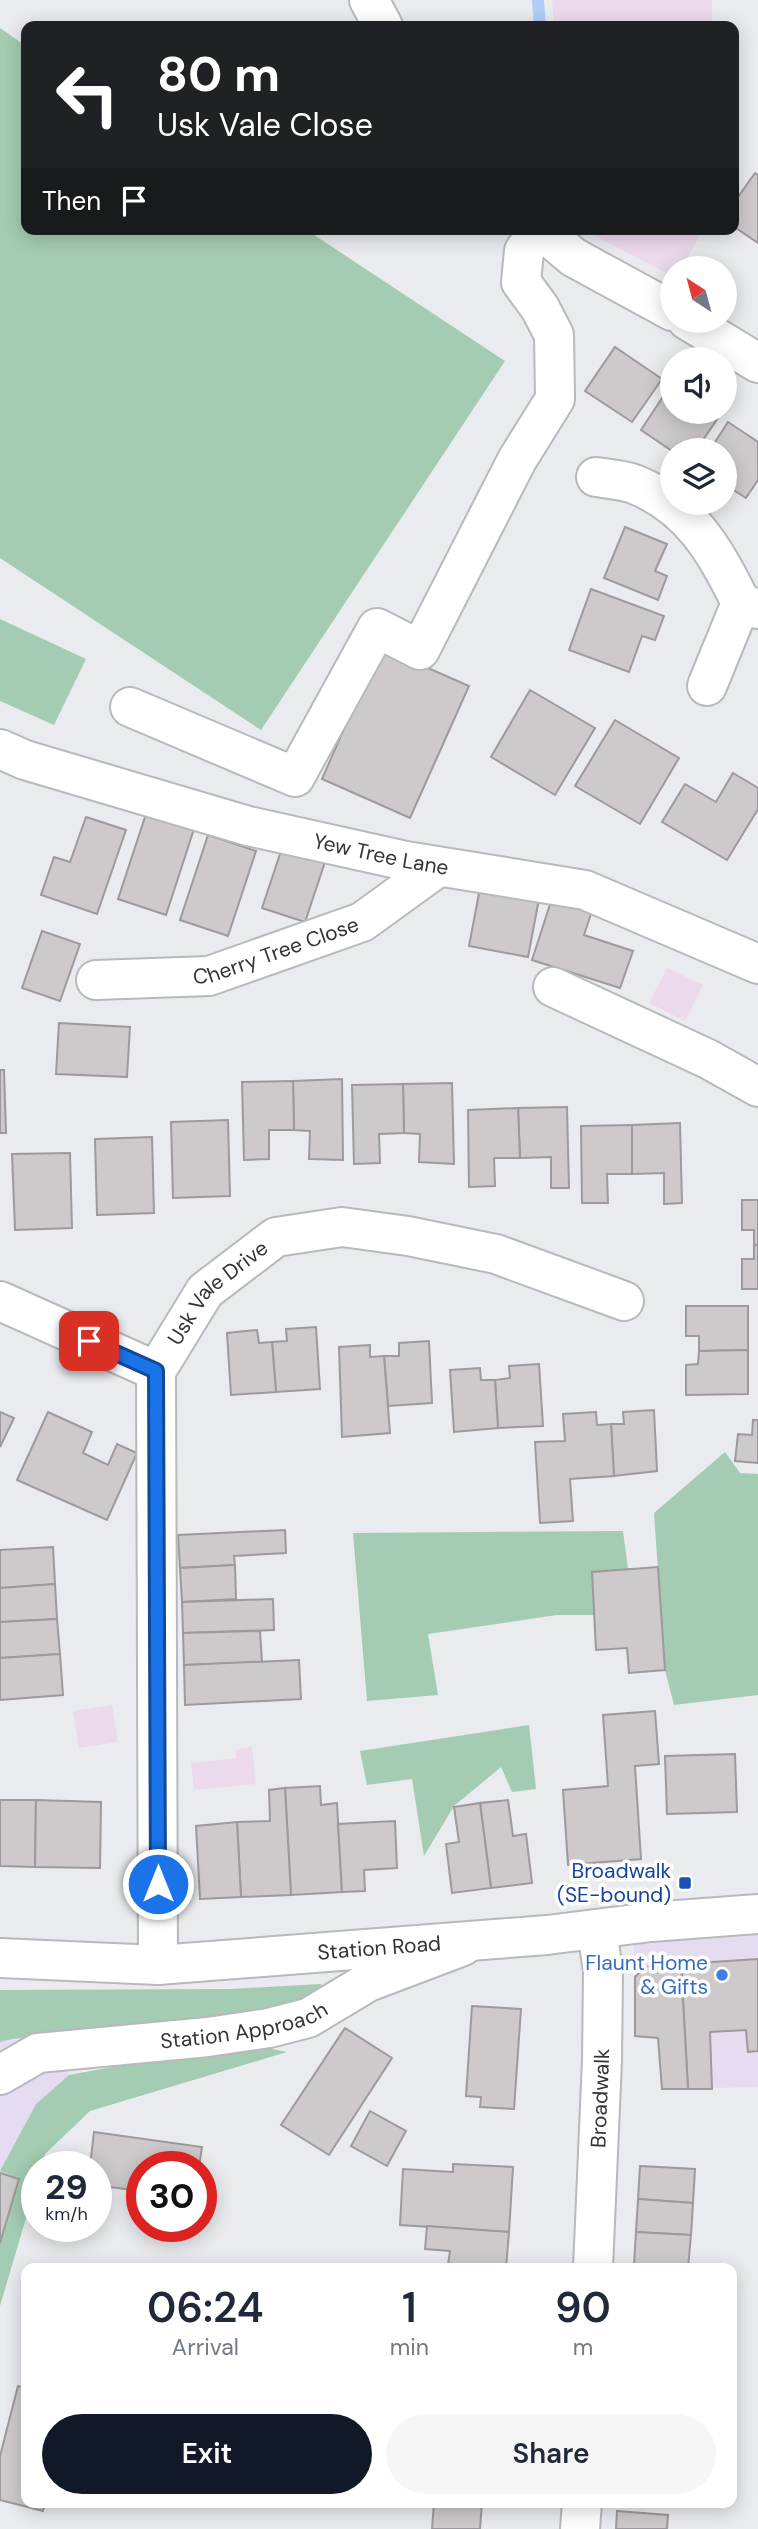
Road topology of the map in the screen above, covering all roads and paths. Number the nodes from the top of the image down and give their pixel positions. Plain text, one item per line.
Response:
1 (369, 0) edge
2 (380, 21) edge
3 (536, 235) edge
4 (547, 235) edge
5 (660, 304) edge
6 (708, 333) edge
7 (758, 363) edge
8 (596, 477) dead end
9 (750, 606) edge
10 (707, 685) dead end
11 (130, 707) dead end
12 (0, 749) edge
13 (438, 867) junction
14 (758, 964) edge
15 (96, 980) dead end
16 (553, 987) dead end
17 (758, 1087) edge
18 (0, 1300) edge
19 (624, 1301) dead end
20 (156, 1371) junction
21 (758, 1914) edge
22 (597, 1930) junction
23 (478, 1940) junction
24 (0, 1958) edge
25 (158, 1965) junction
26 (0, 2075) edge
27 (593, 2263) edge
28 (582, 2508) edge
29 (580, 2529) edge

1 - 2 street
3 - 11 street
4 - 5 street
6 - 7 street
8 - 9 street
9 - 10 street
12 - 13 street, Yew Tree Lane
13 - 14 street, Yew Tree Lane
13 - 15 street, Cherry Tree Close
16 - 17 street
18 - 20 street
19 - 20 street, Usk Vale Drive
20 - 25 street, Usk Vale Drive
21 - 22 street, Station Road
22 - 23 street, Station Road
22 - 27 street, Broadwalk
23 - 25 street, Station Road
23 - 26 street, Station Approach
24 - 25 street, Station Road
28 - 29 street

